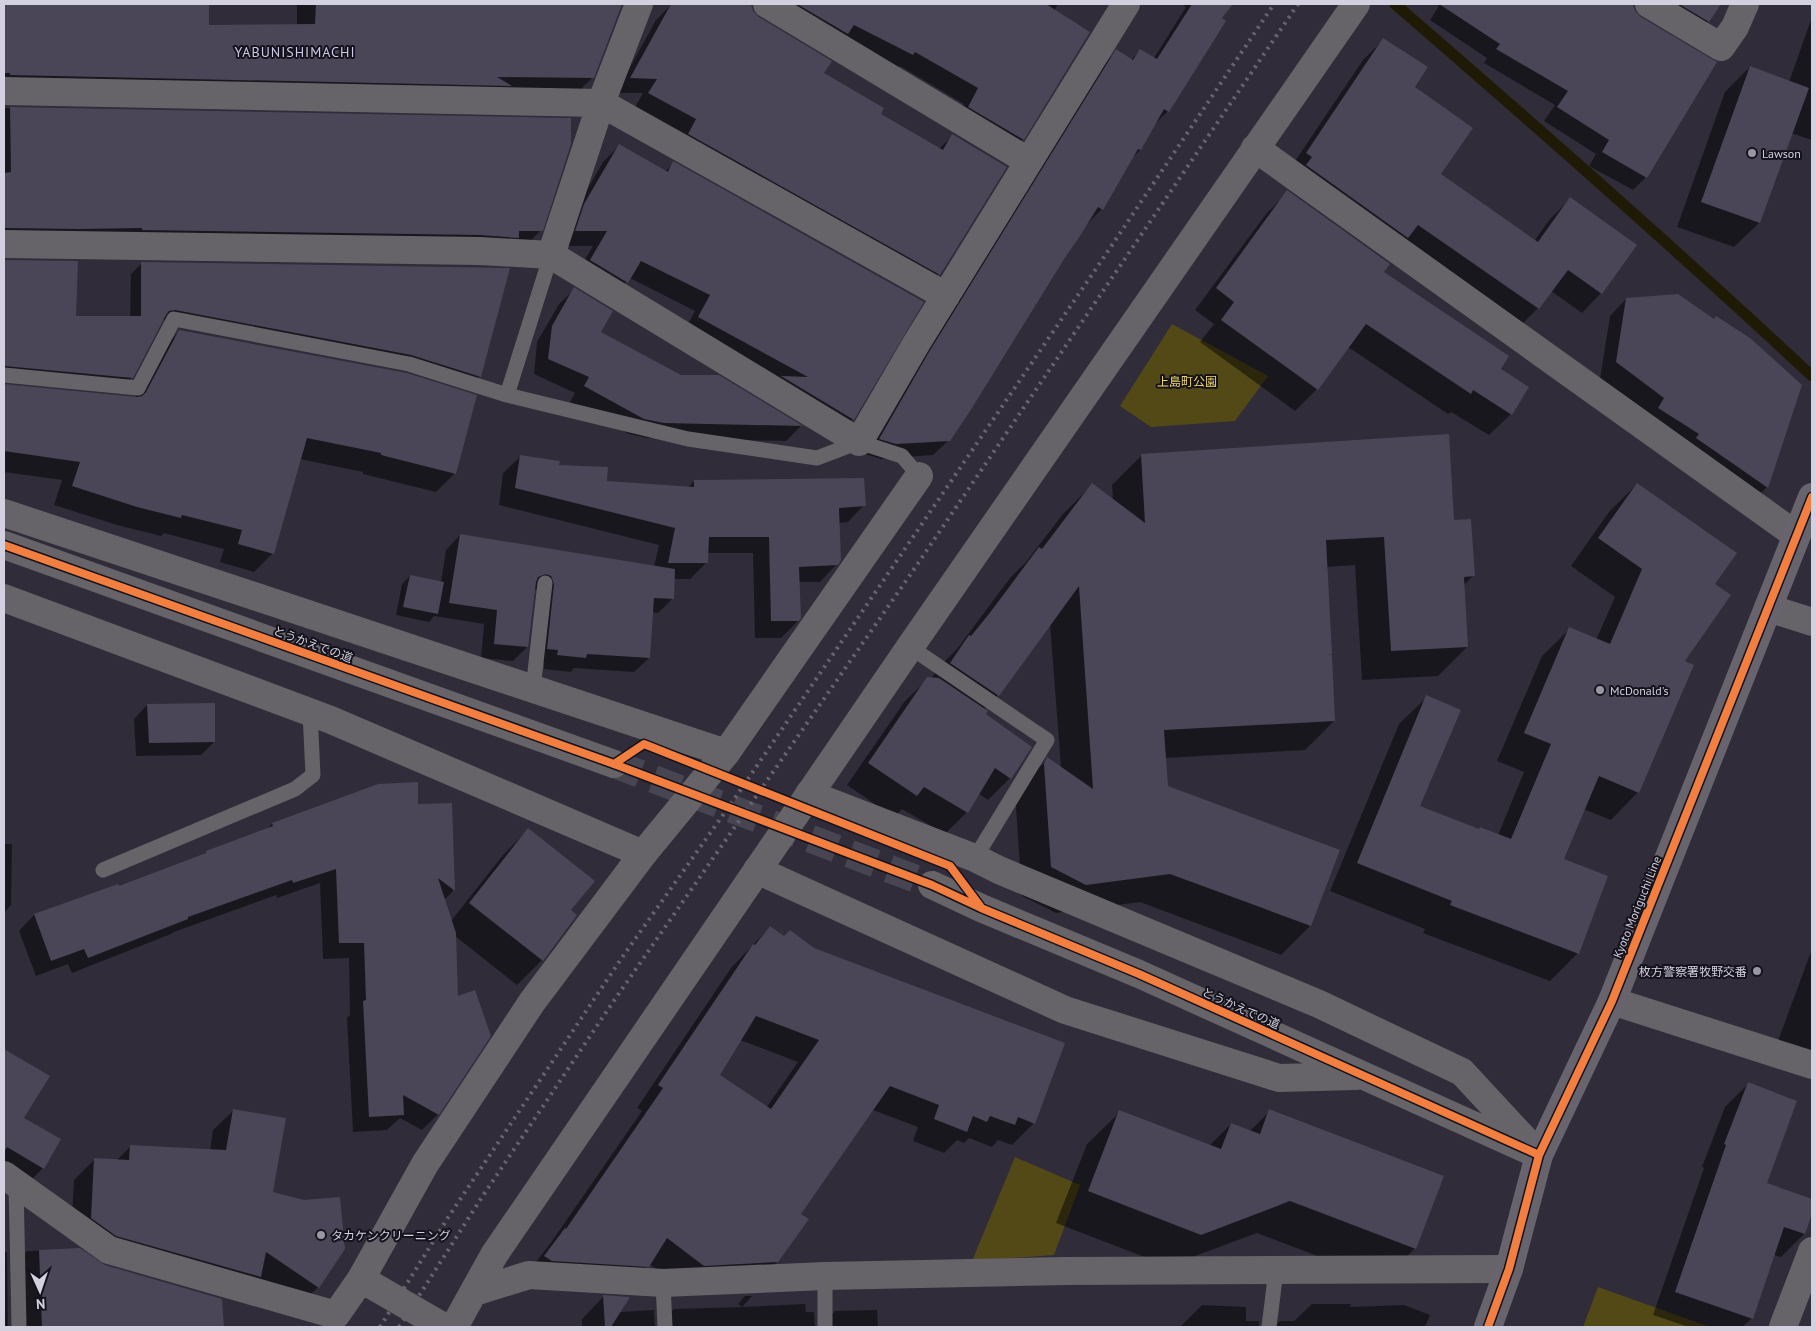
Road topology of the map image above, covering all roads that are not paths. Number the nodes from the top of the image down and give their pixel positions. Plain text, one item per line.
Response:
1 (638, 4) edge
2 (767, 4) edge
3 (1126, 4) edge
4 (1356, 4) edge
5 (1649, 4) edge
6 (1745, 4) edge
7 (4, 91) edge
8 (601, 103) junction
9 (1255, 148) junction
10 (1028, 161) junction
11 (4, 244) edge
12 (551, 255) junction
13 (946, 296) junction
14 (4, 375) edge
15 (506, 395) junction
16 (859, 442) junction
17 (919, 476) joint
18 (1812, 497) edge
19 (4, 513) edge
20 (1796, 535) junction
21 (4, 545) edge
22 (545, 583) dead end
23 (4, 598) edge
24 (1768, 608) junction
25 (1812, 622) edge
26 (910, 647) junction
27 (533, 689) junction
28 (310, 712) junction
29 (726, 753) junction
30 (614, 764) tunnel mouth
31 (809, 794) junction
32 (643, 854) junction
33 (975, 858) junction
34 (103, 870) dead end
35 (758, 870) junction
36 (932, 885) tunnel mouth
37 (1612, 1001) junction
38 (1812, 1065) edge
39 (1363, 1076) junction
40 (1539, 1155) junction
41 (10, 1180) edge
42 (1812, 1251) edge
43 (1509, 1269) junction
44 (1276, 1270) junction
45 (824, 1276) junction
46 (361, 1279) junction
47 (663, 1283) junction
48 (474, 1292) junction
49 (332, 1321) edge
50 (19, 1327) edge
51 (444, 1327) edge
52 (454, 1327) edge
53 (666, 1327) edge
54 (825, 1327) edge
55 (1269, 1327) edge
56 (1488, 1327) edge
57 (1783, 1327) edge

1 - 8 street
2 - 10 street
3 - 10 street
4 - 9 street
5 - 6 street
7 - 8 street
8 - 12 street
8 - 13 street
9 - 20 street
9 - 26 street
10 - 13 street
11 - 12 street
12 - 15 lane
12 - 16 street
13 - 16 street
14 - 15 lane
15 - 16 lane
16 - 17 lane
17 - 29 street
18 - 20 main road, Kyoto Moriguchi Line
19 - 27 street
20 - 24 main road, Kyoto Moriguchi Line
21 - 30 street, とうかえでの道
22 - 27 lane
23 - 28 street
24 - 25 street
24 - 37 main road, Kyoto Moriguchi Line
26 - 31 street
26 - 33 lane
27 - 29 street
28 - 32 street
28 - 34 lane
29 - 32 street
31 - 33 street
31 - 35 street
32 - 46 street
33 - 40 street
35 - 39 street
35 - 48 street
36 - 39 street, とうかえでの道
37 - 38 street
37 - 40 main road, Kyoto Moriguchi Line
39 - 40 street, とうかえでの道
40 - 43 main road, Kyoto Moriguchi Line
41 - 49 street
41 - 50 lane
42 - 57 street
43 - 44 street
43 - 56 main road, Kyoto Moriguchi Line
44 - 45 street
44 - 55 lane
45 - 47 street
45 - 54 lane
46 - 49 street
46 - 51 street
47 - 48 street
47 - 53 lane
48 - 52 street

